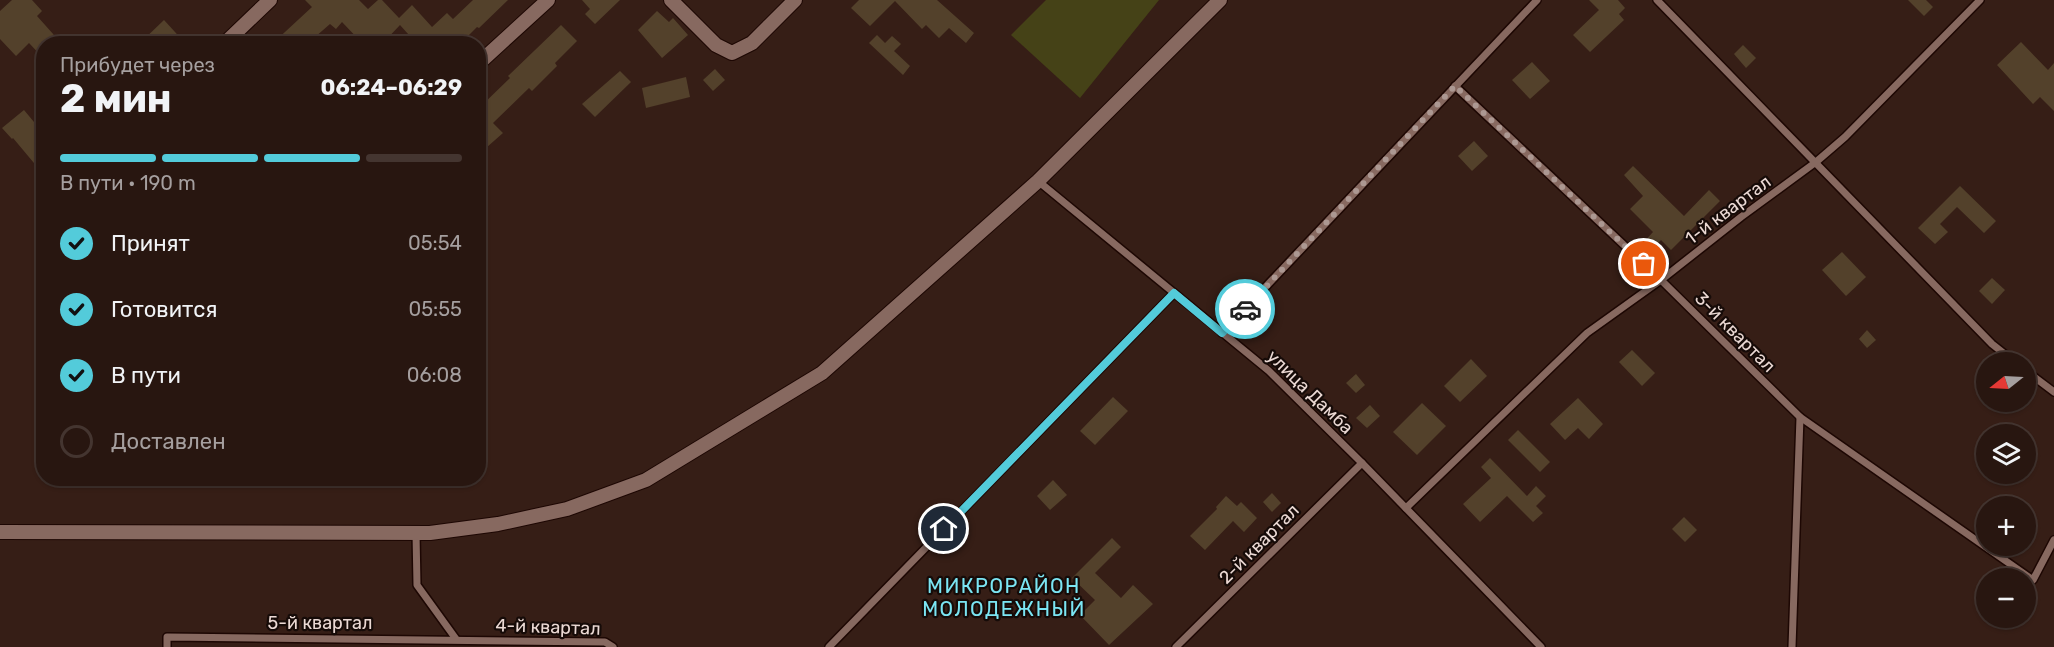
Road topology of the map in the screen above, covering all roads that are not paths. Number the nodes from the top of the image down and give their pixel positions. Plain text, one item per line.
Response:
1 (270, 0) edge
2 (548, 0) edge
3 (671, 0) edge
4 (795, 0) edge
5 (1220, 0) edge
6 (1537, 0) edge
7 (1657, 0) edge
8 (1980, 0) edge
9 (232, 36) edge
10 (486, 57) edge
11 (1455, 86) junction
12 (1816, 162) junction
13 (1038, 181) junction
14 (1661, 280) junction
15 (1174, 293) junction
16 (1222, 333) junction
17 (2001, 352) edge
18 (2036, 378) edge
19 (2054, 392) edge
20 (1800, 417) junction
21 (1362, 463) junction
22 (1406, 508) junction
23 (0, 532) edge
24 (416, 533) junction
25 (2054, 540) edge
26 (456, 639) junction
27 (482, 643) edge
28 (167, 647) edge
29 (613, 647) edge
30 (829, 647) edge
31 (1176, 647) edge
32 (1541, 647) edge
33 (1792, 647) edge

1 - 9 street
2 - 10 street
3 - 4 street
5 - 13 street
6 - 11 lane
7 - 12 lane
8 - 12 lane, 1-й квартал
11 - 14 lane, 3-й квартал
11 - 16 lane
12 - 14 lane, 1-й квартал
12 - 17 lane
13 - 15 lane, улица Дамба
13 - 24 street
14 - 20 lane, 3-й квартал
14 - 22 lane, 1-й квартал
15 - 16 lane, улица Дамба
15 - 30 lane
16 - 21 lane, улица Дамба
18 - 19 lane
20 - 25 lane, 3-й квартал
20 - 33 lane
21 - 22 lane, улица Дамба
21 - 31 lane, 2-й квартал
22 - 32 lane, улица Дамба
23 - 24 street
24 - 26 lane
26 - 27 lane, 5-й квартал
26 - 28 lane, 5-й квартал
27 - 29 lane, 4-й квартал

